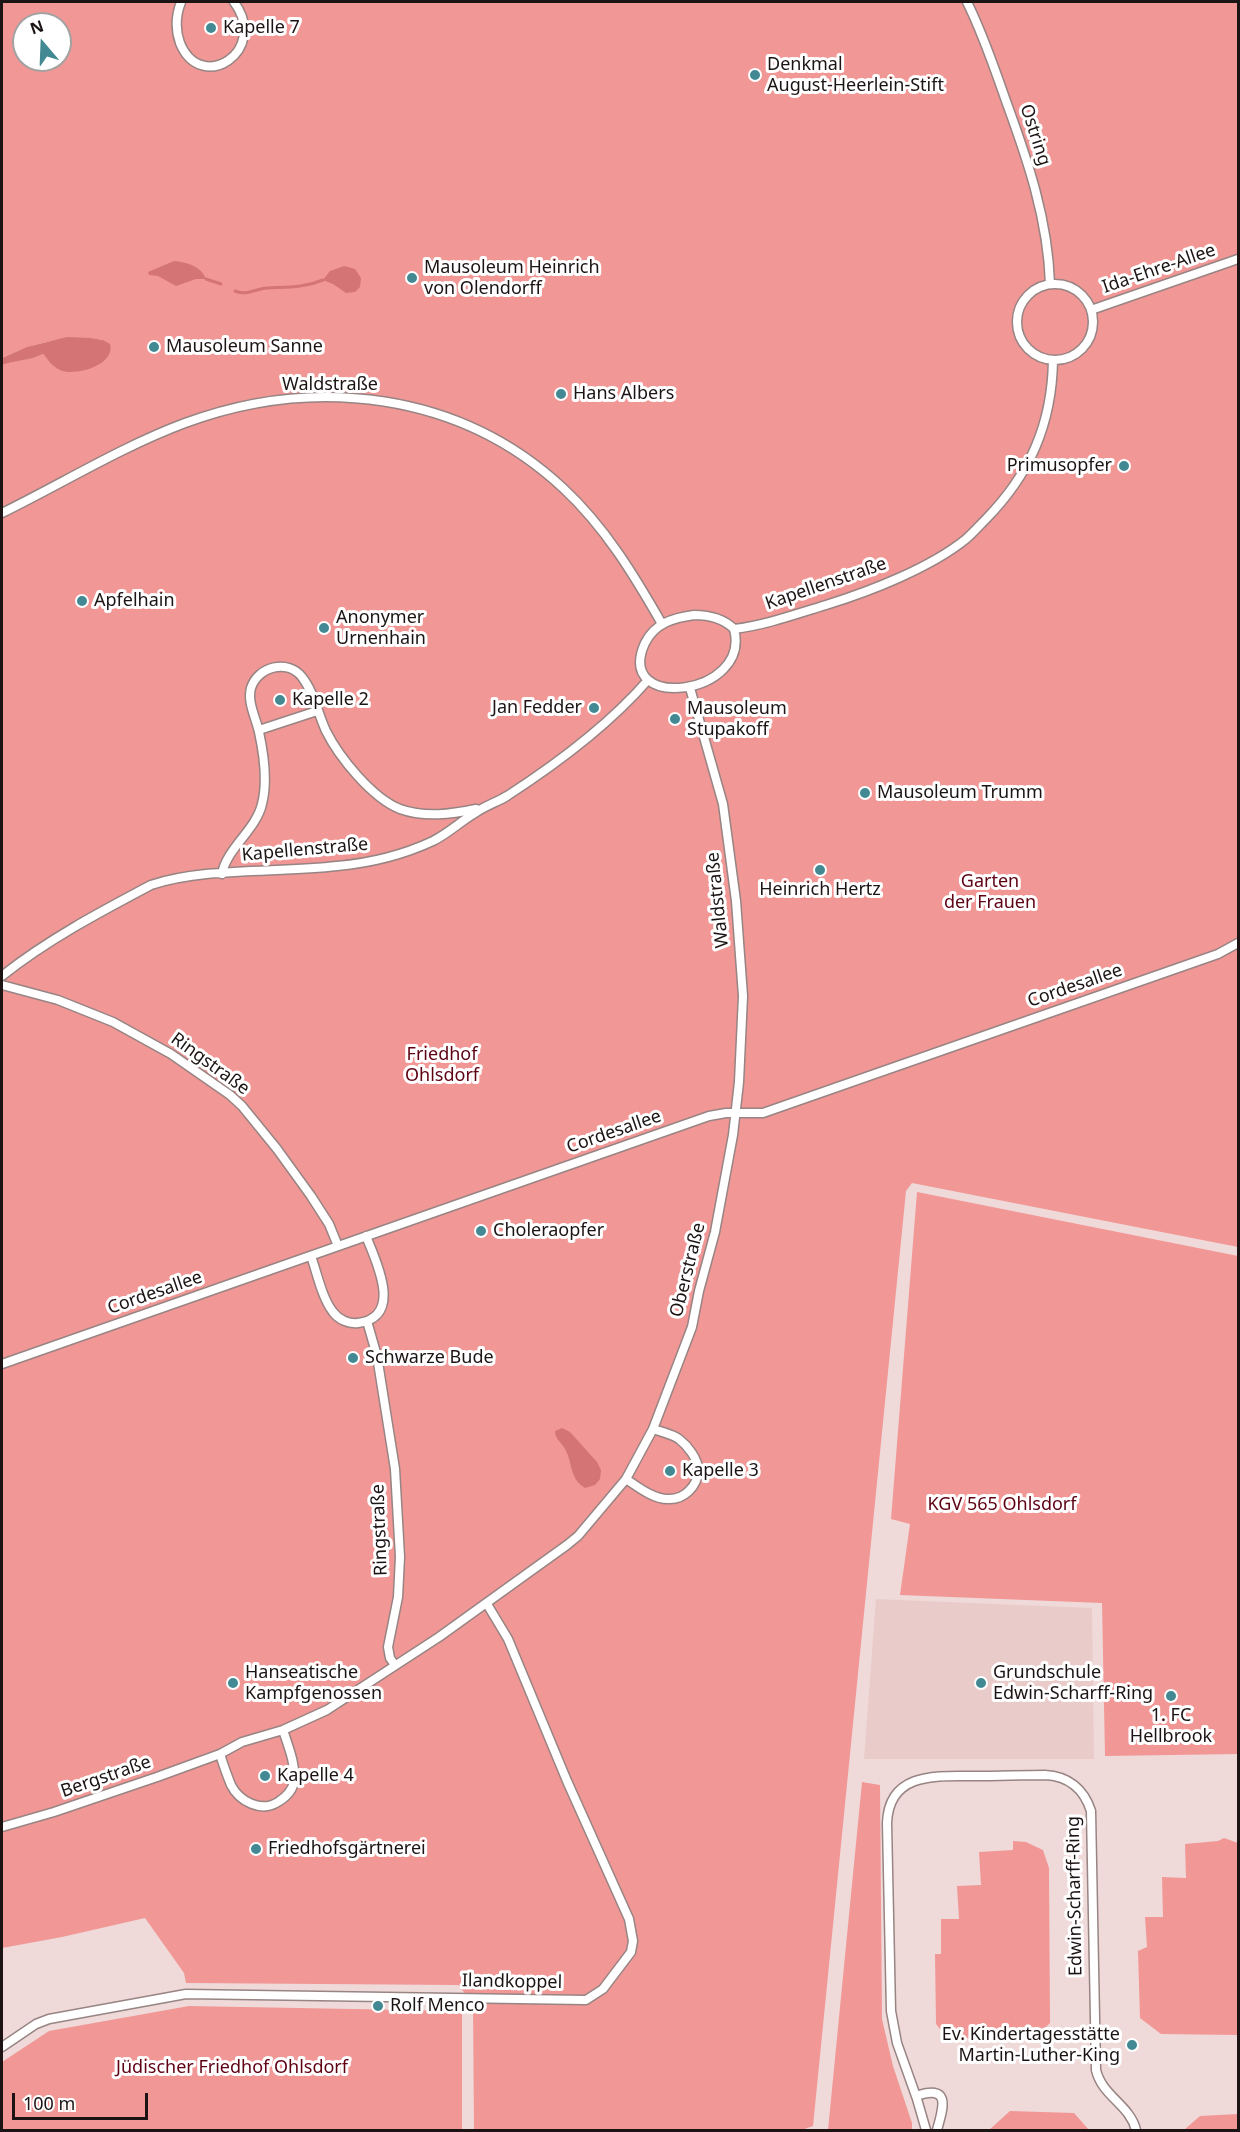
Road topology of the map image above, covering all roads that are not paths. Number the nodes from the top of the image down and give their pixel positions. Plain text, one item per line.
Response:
1 (181, 2) edge
2 (234, 2) edge
3 (967, 2) edge
4 (1239, 259) edge
5 (1050, 284) junction
6 (1091, 310) junction
7 (1053, 360) junction
8 (2, 513) edge
9 (662, 624) junction
10 (734, 629) junction
11 (648, 681) junction
12 (690, 688) junction
13 (317, 711) junction
14 (259, 730) junction
15 (486, 807) junction
16 (222, 874) junction
17 (1239, 942) edge
18 (2, 976) edge
19 (2, 985) edge
20 (736, 1114) junction
21 (366, 1236) junction
22 (338, 1246) junction
23 (311, 1256) junction
24 (367, 1321) junction
25 (2, 1364) edge
26 (653, 1429) junction
27 (626, 1479) junction
28 (487, 1604) junction
29 (439, 1637) joint
30 (395, 1665) junction
31 (283, 1730) junction
32 (220, 1754) junction
33 (2, 1827) edge
34 (2, 2048) edge
35 (916, 2096) junction
36 (926, 2130) edge
37 (937, 2130) edge
38 (1136, 2130) edge

1 - 2 street
3 - 5 street, Ostring
4 - 6 street, Ida-Ehre-Allee
5 - 6 street
5 - 7 street
6 - 7 street
7 - 10 street, Kapellenstraße
8 - 9 street, Waldstraße
9 - 10 street
9 - 11 street
10 - 12 street
11 - 12 street
11 - 15 street, Kapellenstraße
12 - 20 street, Waldstraße
13 - 14 street
13 - 14 street, Kapellenstraße
13 - 15 street, Kapellenstraße
14 - 16 street, Kapellenstraße
15 - 16 street, Kapellenstraße
16 - 18 street, Kapellenstraße
17 - 20 street, Cordesallee
19 - 22 street, Ringstraße
20 - 21 street, Cordesallee
20 - 26 street, Oberstraße
21 - 22 street, Cordesallee
21 - 24 street
22 - 23 street, Cordesallee
23 - 24 street
23 - 25 street, Cordesallee
24 - 30 street, Ringstraße
26 - 27 street, Oberstraße
26 - 27 street
27 - 28 street, Oberstraße
28 - 29 street, Oberstraße
28 - 34 street, Ilandkoppel
29 - 30 street, Bergstraße
30 - 31 street, Bergstraße
31 - 32 street, Bergstraße
31 - 32 street
32 - 33 street, Bergstraße
35 - 36 street, Edwin-Scharff-Ring
35 - 37 street
35 - 38 street, Edwin-Scharff-Ring

